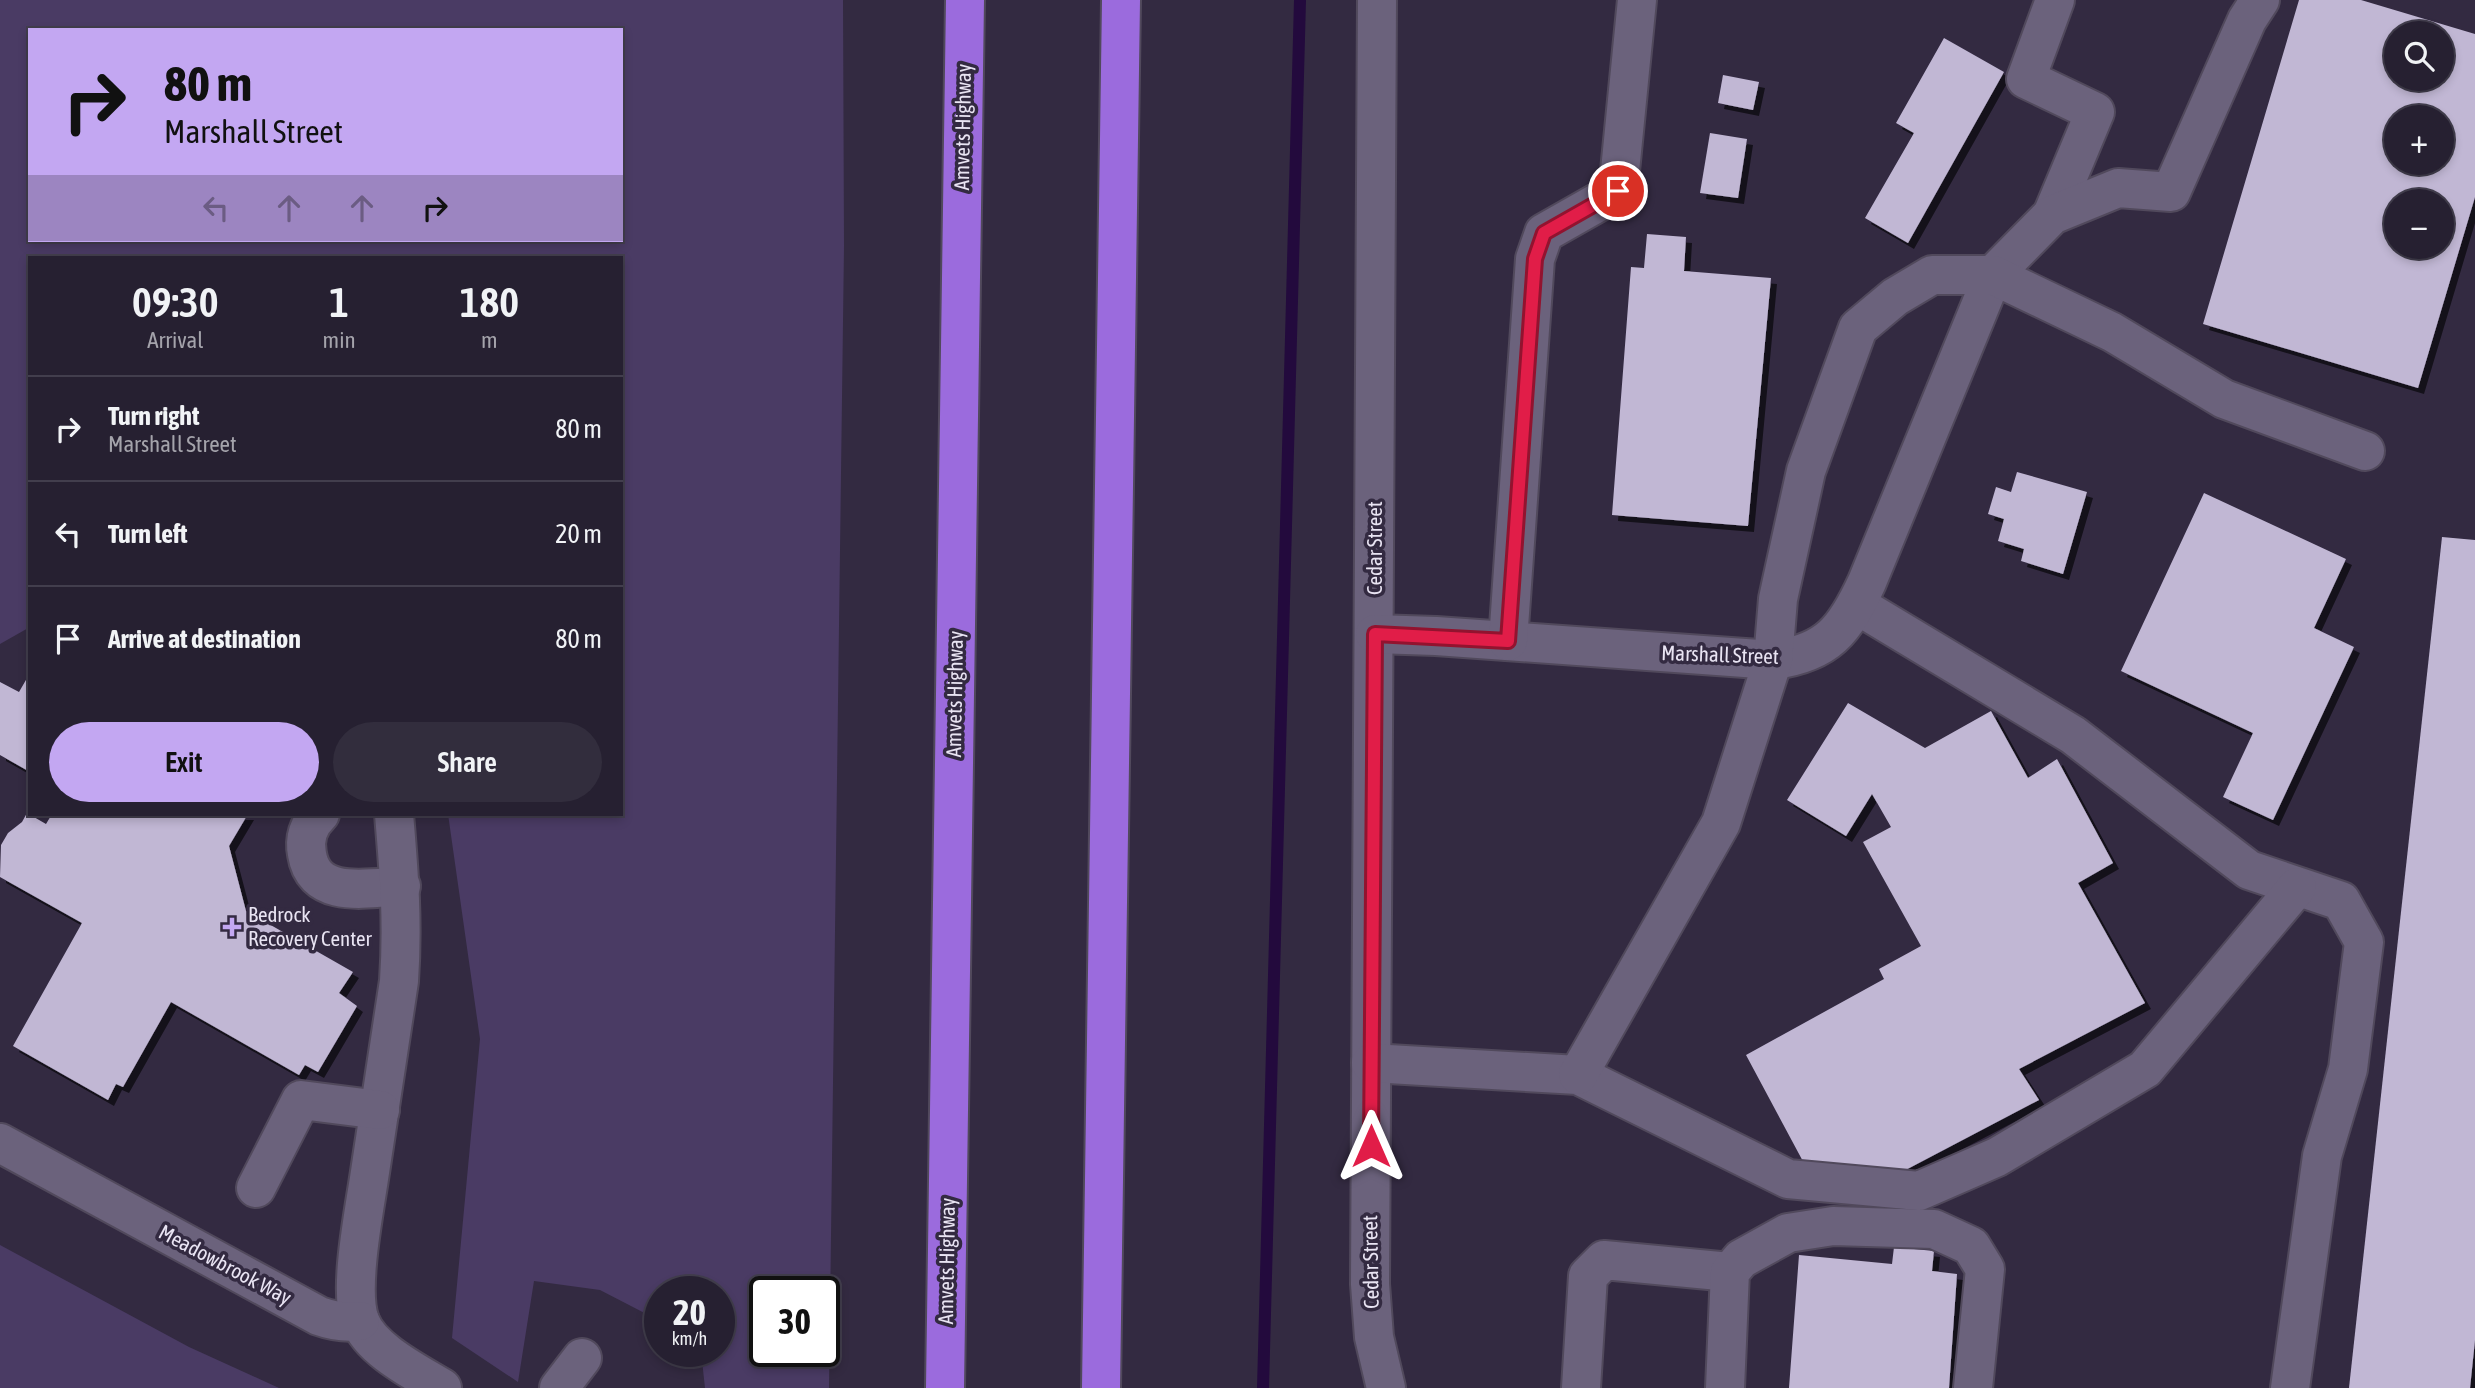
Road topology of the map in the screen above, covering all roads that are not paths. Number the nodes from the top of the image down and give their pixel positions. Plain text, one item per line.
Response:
1 (965, 0) edge
2 (1121, 0) edge
3 (1377, 0) edge
4 (1637, 0) edge
5 (2055, 0) edge
6 (2260, 0) edge
7 (2052, 215) junction
8 (1993, 275) junction
9 (2365, 451) dead end
10 (1857, 605) junction
11 (1375, 634) junction
12 (1508, 641) junction
13 (1773, 660) junction
14 (319, 816) edge
15 (394, 816) edge
16 (401, 886) junction
17 (2297, 887) junction
18 (1371, 1063) junction
19 (1578, 1075) junction
20 (380, 1110) junction
21 (0, 1143) edge
22 (256, 1188) dead end
23 (1730, 1272) junction
24 (360, 1321) junction
25 (582, 1358) dead end
26 (442, 1388) edge
27 (559, 1388) edge
28 (945, 1388) edge
29 (1101, 1388) edge
30 (1386, 1388) edge
31 (1581, 1388) edge
32 (1725, 1388) edge
33 (1973, 1388) edge
34 (2290, 1388) edge

1 - 28 highway, Amvets Highway
2 - 29 highway
3 - 11 street, Cedar Street
4 - 12 street
5 - 7 street
6 - 7 street
7 - 8 street
8 - 9 street
8 - 10 street, Marshall Street
8 - 13 street
10 - 13 street, Marshall Street
10 - 17 street
11 - 12 street, Marshall Street
11 - 18 street, Cedar Street
12 - 13 street, Marshall Street
13 - 19 street
14 - 16 street
15 - 16 street
16 - 20 street
17 - 19 street
17 - 34 street
18 - 19 street
18 - 30 street, Cedar Street
20 - 22 street
20 - 24 street
21 - 24 street, Meadowbrook Way
23 - 31 street
23 - 32 street
23 - 33 street
24 - 26 street
25 - 27 street

